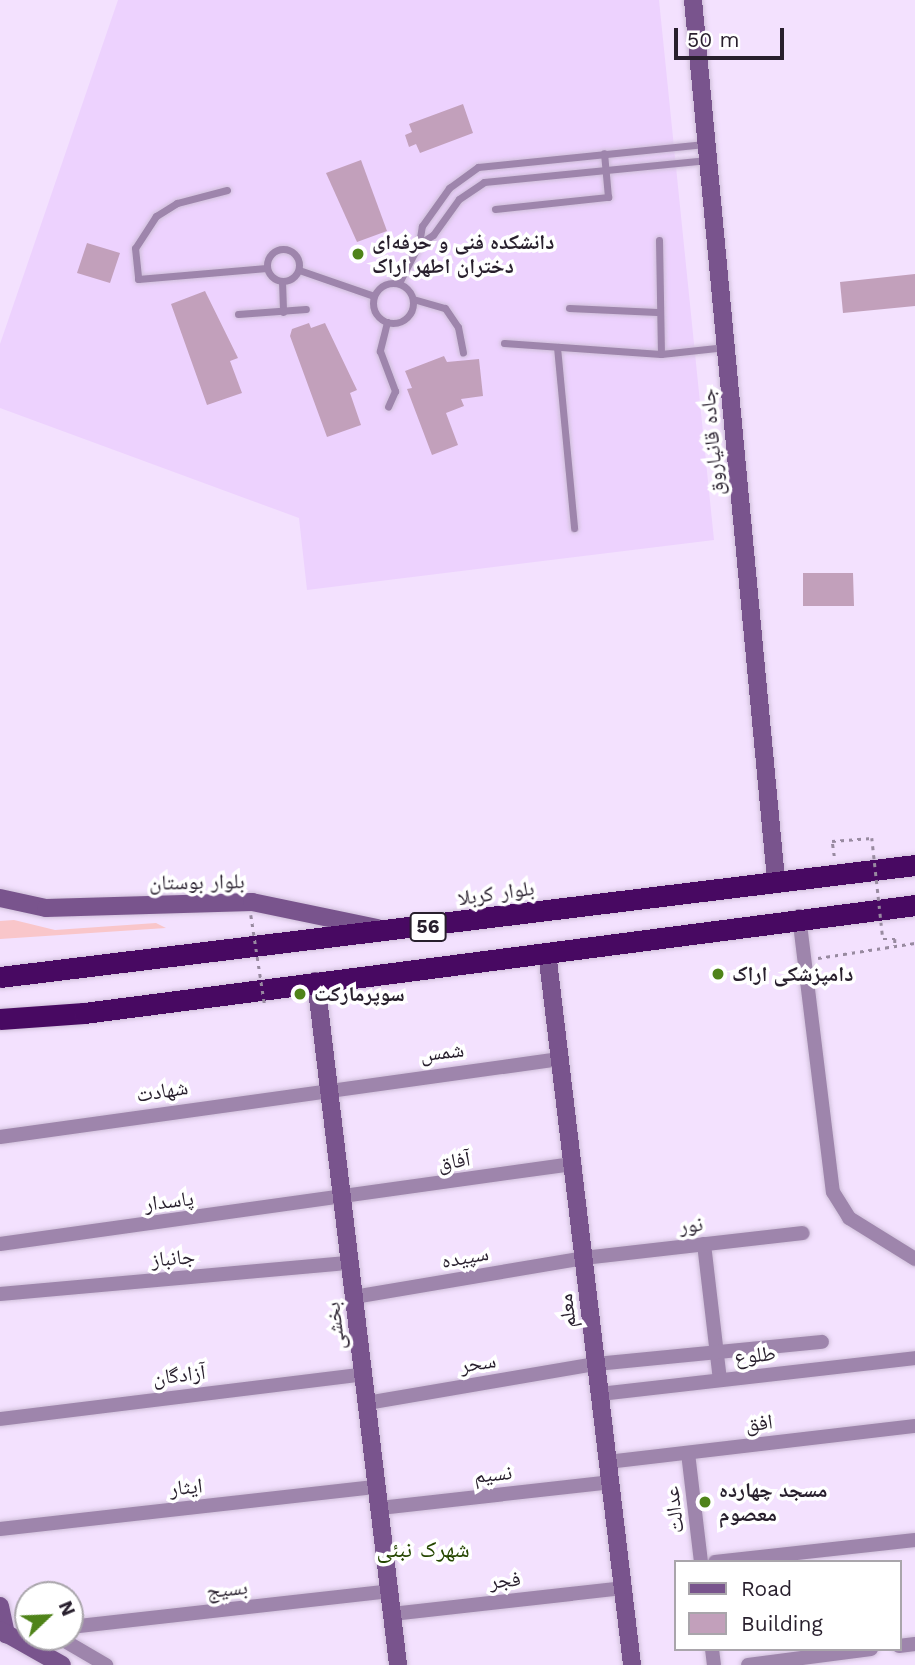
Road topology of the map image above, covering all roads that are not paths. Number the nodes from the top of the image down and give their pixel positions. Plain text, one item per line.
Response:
1 (693, 0) edge
2 (707, 152) junction
3 (604, 153) junction
4 (478, 167) junction
5 (606, 169) junction
6 (484, 182) junction
7 (227, 190) dead end
8 (495, 209) dead end
9 (659, 240) dead end
10 (419, 244) junction
11 (267, 268) junction
12 (299, 270) junction
13 (282, 281) junction
14 (399, 283) junction
15 (374, 296) junction
16 (413, 299) junction
17 (569, 308) dead end
18 (306, 309) dead end
19 (283, 312) junction
20 (657, 312) junction
21 (238, 314) dead end
22 (387, 322) junction
23 (504, 343) dead end
24 (557, 347) junction
25 (726, 347) junction
26 (463, 353) dead end
27 (661, 354) junction
28 (388, 407) dead end
29 (574, 528) dead end
30 (915, 865) edge
31 (776, 880) junction
32 (0, 898) edge
33 (915, 905) edge
34 (799, 916) junction
35 (394, 932) junction
36 (547, 952) junction
37 (0, 977) edge
38 (316, 981) junction
39 (0, 1019) edge
40 (560, 1059) junction
41 (329, 1087) junction
42 (0, 1137) edge
43 (572, 1164) junction
44 (343, 1200) junction
45 (803, 1233) dead end
46 (0, 1244) edge
47 (704, 1244) junction
48 (584, 1258) junction
49 (915, 1259) edge
50 (350, 1263) junction
51 (0, 1294) edge
52 (354, 1297) junction
53 (822, 1342) dead end
54 (717, 1353) junction
55 (915, 1358) edge
56 (596, 1364) junction
57 (364, 1374) junction
58 (720, 1380) junction
59 (600, 1394) junction
60 (367, 1402) junction
61 (0, 1419) edge
62 (915, 1426) edge
63 (688, 1453) junction
64 (608, 1462) junction
65 (610, 1482) junction
66 (377, 1487) junction
67 (380, 1508) junction
68 (0, 1529) edge
69 (915, 1540) edge
70 (701, 1560) edge
71 (733, 1560) edge
72 (623, 1588) junction
73 (390, 1591) junction
74 (0, 1606) edge
75 (392, 1614) junction
76 (84, 1625) edge
77 (3, 1632) edge
78 (82, 1651) edge
79 (856, 1651) edge
80 (62, 1665) edge
81 (106, 1665) edge
82 (398, 1665) edge
83 (632, 1665) edge
84 (748, 1665) edge

1 - 2 street, جاده قانیاروق
2 - 3 lane
2 - 5 lane
2 - 25 street, جاده قانیاروق
3 - 4 lane
3 - 5 lane
4 - 6 lane
4 - 10 lane
5 - 6 lane
5 - 8 lane
6 - 10 lane
7 - 11 lane
9 - 20 lane
10 - 14 lane
11 - 12 lane
11 - 13 lane
12 - 13 lane
12 - 15 lane
13 - 19 lane
14 - 15 lane
14 - 16 lane
15 - 22 lane
16 - 22 lane
16 - 26 lane
17 - 20 lane
18 - 19 lane
19 - 21 lane
20 - 27 lane
22 - 28 lane
23 - 24 lane
24 - 27 lane
24 - 29 lane
25 - 27 lane
25 - 31 street, جاده قانیاروق
30 - 31 highway, بلوار کربلا / 56
31 - 35 highway, بلوار کربلا / 56
32 - 35 street, بلوار بوستان
33 - 34 highway, 56
34 - 36 highway, 56
34 - 49 street
35 - 37 highway, بلوار کربلا / 56
36 - 38 highway, 56
36 - 40 street, معلم
38 - 39 highway, 56
38 - 41 street, بخشی
40 - 41 street, شمس
40 - 43 street, معلم
41 - 42 street, شهادت
41 - 44 street, بخشی
43 - 44 street, آفاق
43 - 48 street, معلم
44 - 46 street, پاسدار
44 - 50 street, بخشی
45 - 47 street, نور
47 - 48 street, نور
47 - 54 street
48 - 52 street, سپیده
48 - 56 street, معلم
50 - 51 street, جانباز
50 - 52 street, بخشی
52 - 57 street, بخشی
53 - 54 street, سحر
54 - 56 street, سحر
54 - 58 street
55 - 58 street, طلوع
56 - 59 street, معلم
56 - 60 street, سحر
57 - 60 street, بخشی
57 - 61 street, آزادگان
58 - 59 street, طلوع
59 - 64 street, معلم
60 - 66 street, بخشی
62 - 63 street, افق
63 - 64 street, افق
63 - 70 street, عدالت
64 - 65 street, معلم
65 - 67 street, نسیم
65 - 72 street, معلم
66 - 67 street, بخشی
66 - 68 street, ایثار
67 - 73 street, بخشی
69 - 71 street
72 - 75 street, فجر
72 - 83 street, معلم
73 - 75 street, بخشی
73 - 76 street, بسیج
74 - 77 street
75 - 82 street, بخشی
77 - 80 street
78 - 81 street
79 - 84 street

